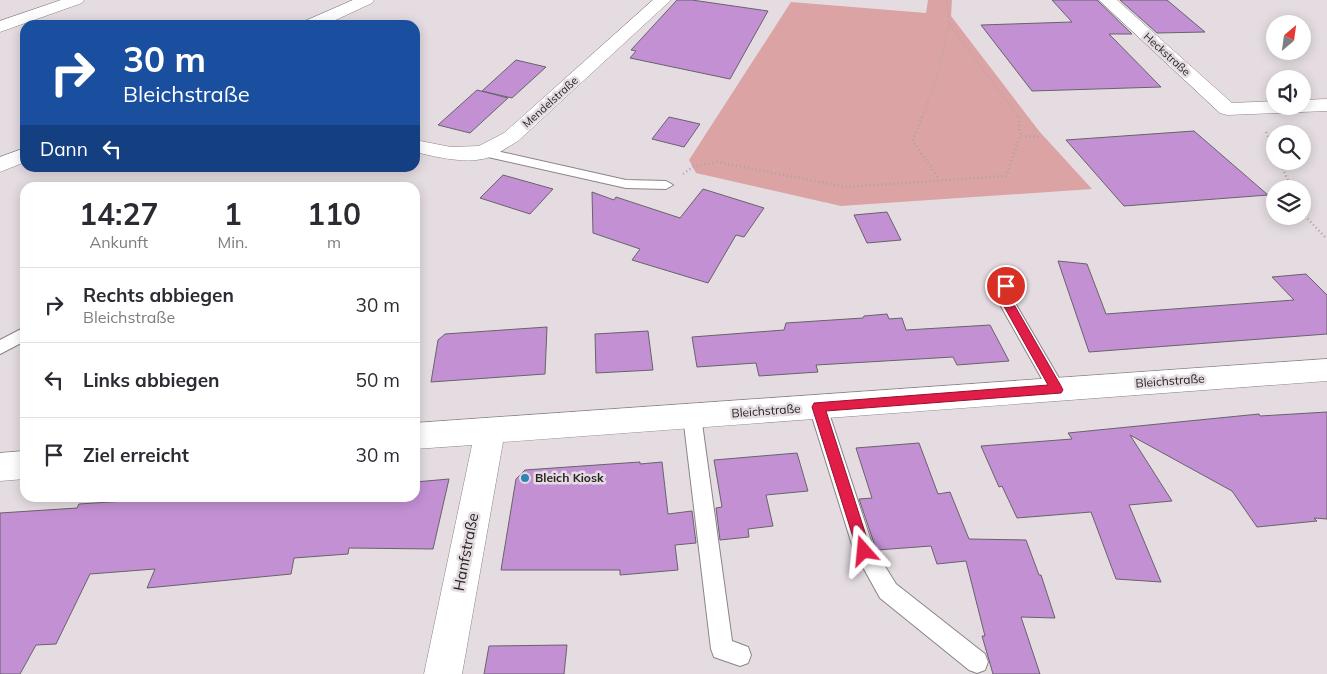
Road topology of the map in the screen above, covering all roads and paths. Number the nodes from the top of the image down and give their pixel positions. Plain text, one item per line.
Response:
1 (76, 0) edge
2 (366, 0) edge
3 (663, 0) edge
4 (947, 0) edge
5 (1106, 0) edge
6 (322, 20) edge
7 (949, 24) junction
8 (0, 27) edge
9 (1327, 105) edge
10 (1311, 106) edge
11 (1266, 107) edge
12 (1020, 136) junction
13 (1041, 137) dead end
14 (420, 147) edge
15 (483, 152) junction
16 (20, 156) edge
17 (0, 165) edge
18 (940, 180) junction
19 (666, 185) joint
20 (1311, 222) edge
21 (1327, 239) edge
22 (1006, 286) dead end
23 (20, 336) edge
24 (0, 348) edge
25 (1327, 370) edge
26 (1057, 390) junction
27 (818, 407) junction
28 (692, 416) junction
29 (490, 431) junction
30 (420, 436) edge
31 (20, 465) edge
32 (0, 467) edge
33 (740, 655) dead end
34 (977, 662) dead end
35 (443, 674) edge

1 - 8 street
2 - 6 street
3 - 15 street, Mendelstraße
4 - 7 path
5 - 11 street, Heckstraße
7 - 12 path
7 - 18 path
9 - 10 street
12 - 13 path
12 - 18 path
14 - 15 street, Mendelstraße
15 - 19 lane
16 - 17 street
18 - 19 path
20 - 21 path
22 - 26 lane
23 - 24 lane
25 - 26 street, Bleichstraße
26 - 27 street, Bleichstraße
27 - 28 street, Bleichstraße
27 - 34 lane
28 - 29 street, Bleichstraße
28 - 33 lane
29 - 30 street, Bleichstraße
29 - 35 street, Hanfstraße
31 - 32 street

